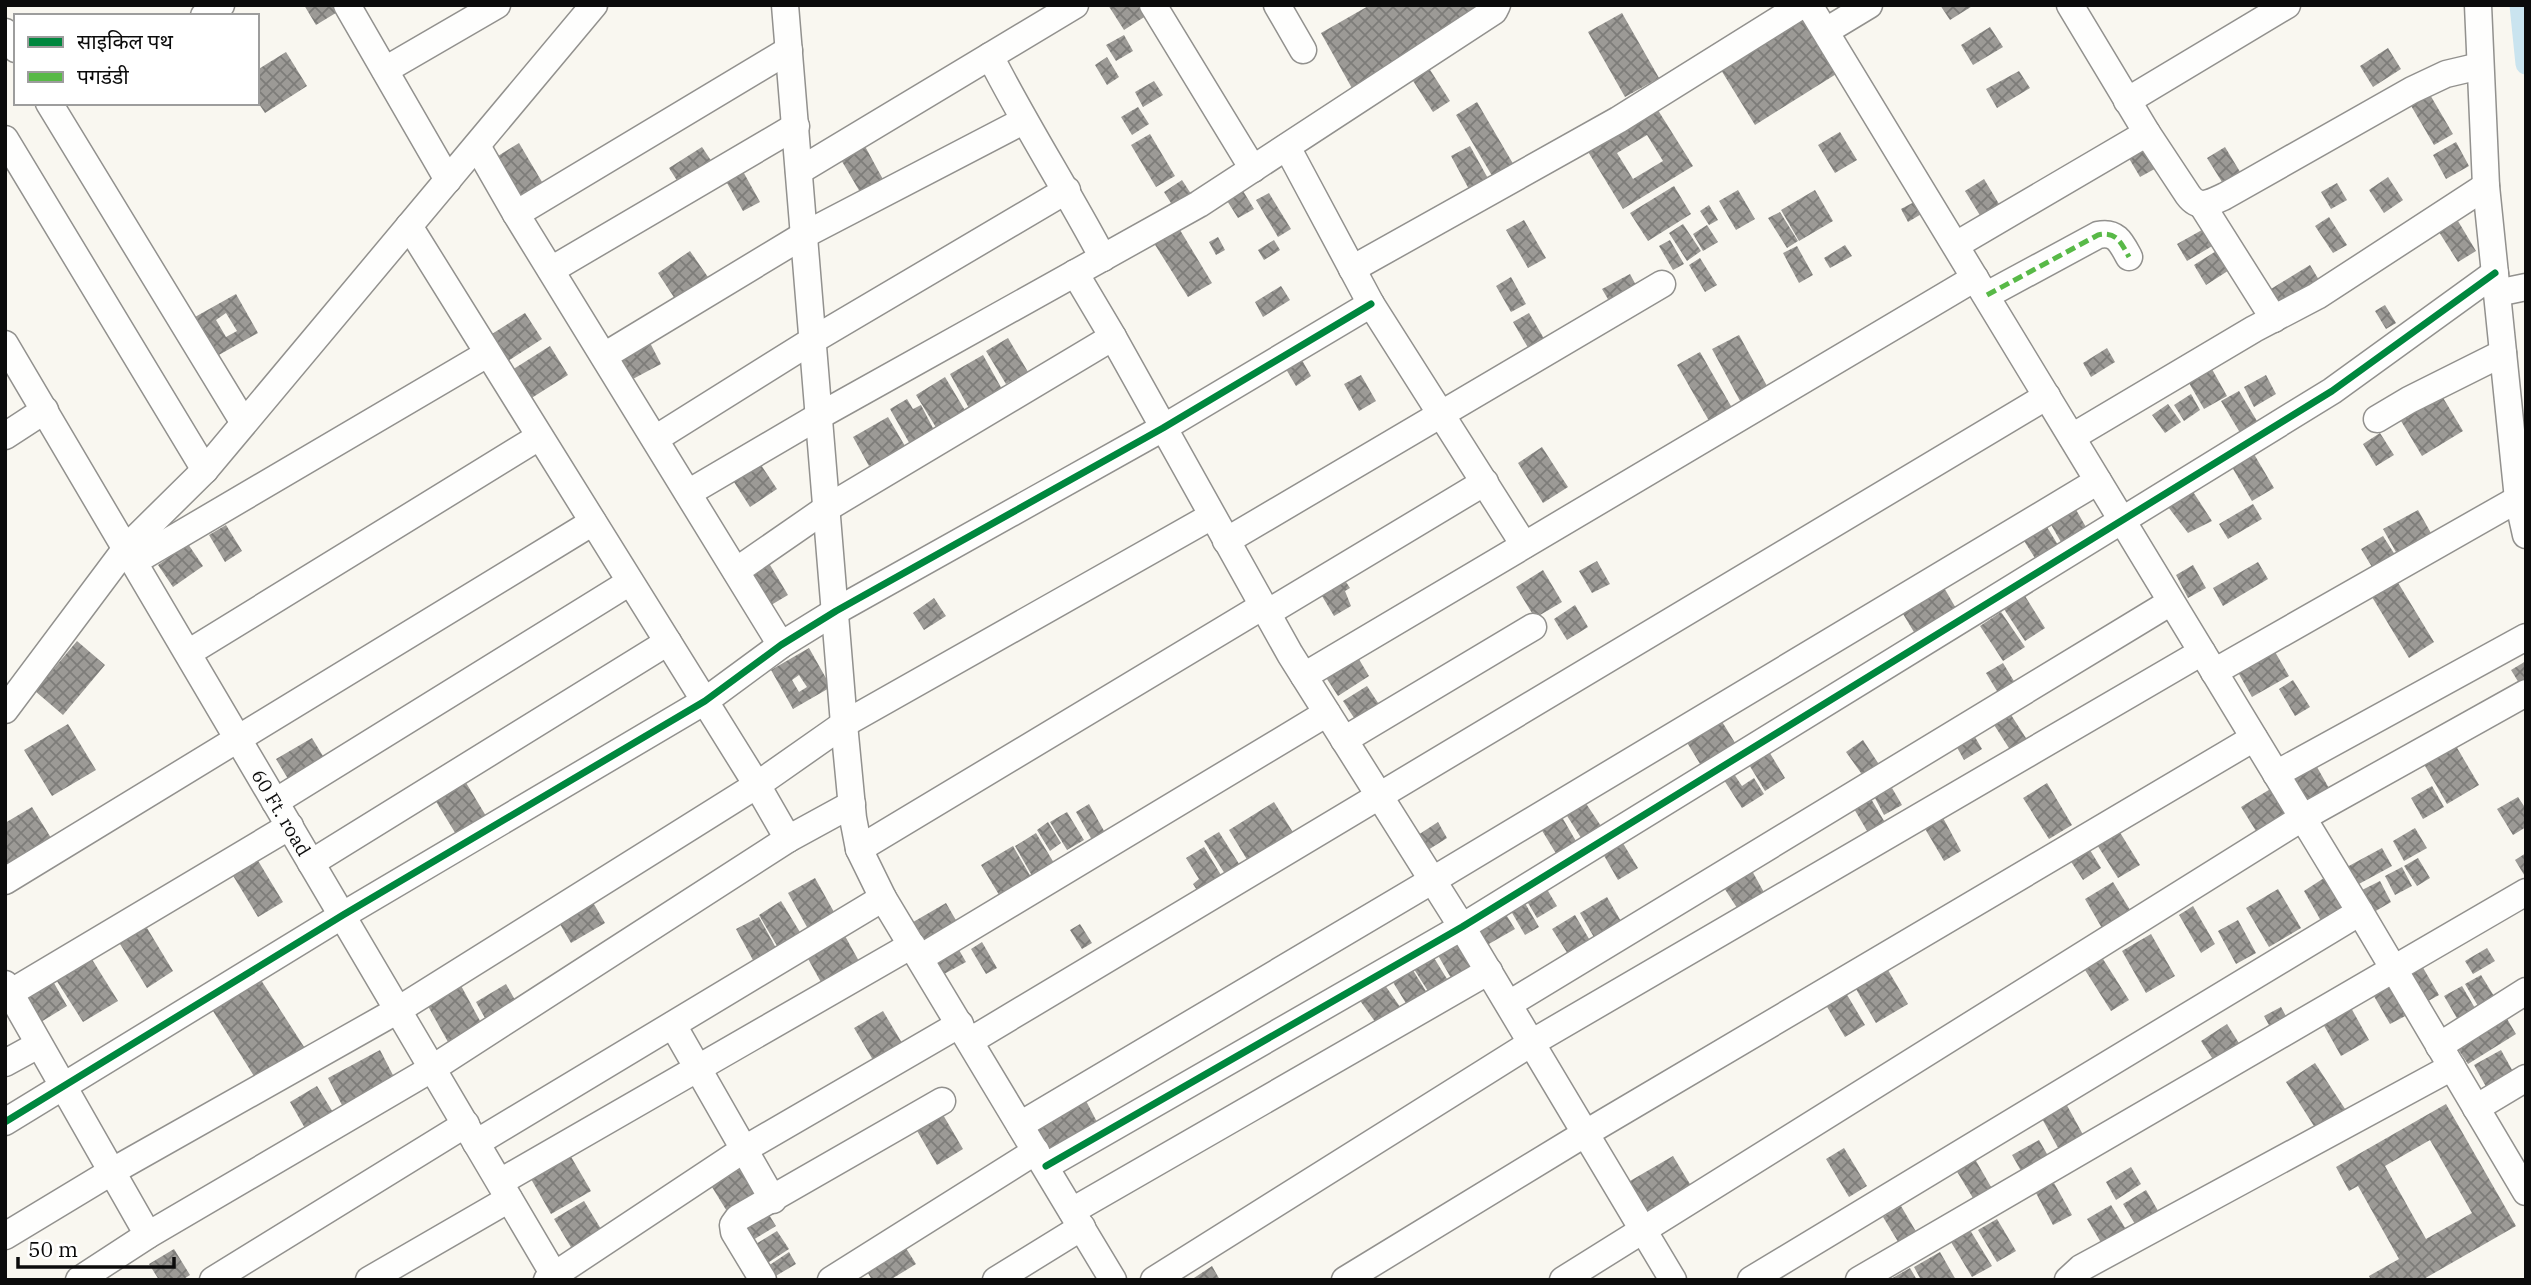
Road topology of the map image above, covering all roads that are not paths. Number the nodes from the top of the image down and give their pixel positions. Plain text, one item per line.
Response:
1 (497, 5) edge
2 (594, 5) edge
3 (785, 5) edge
4 (1075, 5) edge
5 (1153, 5) edge
6 (1277, 5) edge
7 (1497, 5) edge
8 (1802, 5) edge
9 (1809, 5) edge
10 (1869, 5) edge
11 (2287, 5) edge
12 (2478, 5) edge
13 (351, 7) edge
14 (2081, 9) edge
15 (1826, 31) junction
16 (789, 50) junction
17 (1303, 50) dead end
18 (990, 56) junction
19 (2480, 66) junction
20 (385, 70) junction
21 (2127, 101) junction
22 (56, 106) edge
23 (1023, 121) junction
24 (796, 126) junction
25 (2147, 133) junction
26 (5, 139) edge
27 (477, 146) junction
28 (1287, 146) junction
29 (1253, 169) junction
30 (799, 171) junction
31 (448, 180) junction
32 (2486, 186) junction
33 (1067, 190) junction
34 (2202, 205) junction
35 (516, 214) junction
36 (410, 226) junction
37 (804, 235) junction
38 (1956, 246) junction
39 (2129, 257) dead end
40 (1103, 258) junction
41 (1352, 269) junction
42 (551, 270) junction
43 (1075, 273) junction
44 (1662, 284) dead end
45 (2510, 285) edge
46 (1981, 286) junction
47 (1371, 304) junction
48 (2274, 319) junction
49 (1113, 337) junction
50 (813, 340) junction
51 (5, 344) edge
52 (2503, 353) junction
53 (488, 354) junction
54 (604, 356) junction
55 (2047, 396) junction
56 (44, 410) junction
57 (1442, 414) junction
58 (819, 416) junction
59 (2377, 419) dead end
60 (244, 423) junction
61 (1163, 428) junction
62 (5, 436) edge
63 (540, 437) junction
64 (2072, 437) junction
65 (655, 439) junction
66 (205, 470) junction
67 (2098, 481) junction
68 (1485, 482) junction
69 (688, 493) junction
70 (2518, 499) junction
71 (827, 508) junction
72 (1212, 516) junction
73 (2122, 520) junction
74 (593, 522) junction
75 (2526, 535) edge
76 (1226, 541) junction
77 (1524, 545) junction
78 (131, 554) junction
79 (736, 570) junction
80 (630, 582) junction
81 (2171, 601) junction
82 (1265, 610) junction
83 (836, 611) junction
84 (1532, 627) dead end
85 (2526, 637) edge
86 (668, 642) junction
87 (781, 645) junction
88 (188, 653) junction
89 (2208, 662) junction
90 (1304, 676) junction
91 (2526, 692) edge
92 (705, 701) junction
93 (5, 710) edge
94 (1327, 713) junction
95 (844, 724) junction
96 (2254, 738) junction
97 (239, 740) junction
98 (1344, 740) junction
99 (2276, 774) junction
100 (757, 785) junction
101 (1380, 797) junction
102 (275, 802) junction
103 (852, 804) junction
104 (2302, 818) junction
105 (290, 826) junction
106 (788, 839) junction
107 (859, 849) junction
108 (311, 863) junction
109 (1433, 880) junction
110 (5, 881) edge
111 (2526, 892) edge
112 (883, 898) junction
113 (2360, 912) junction
114 (343, 915) junction
115 (1462, 927) junction
116 (916, 952) junction
117 (2394, 970) junction
118 (1489, 971) junction
119 (8, 989) edge
120 (2526, 991) edge
121 (1509, 1004) junction
122 (398, 1010) junction
123 (673, 1025) junction
124 (965, 1032) junction
125 (1533, 1042) junction
126 (38, 1045) junction
127 (2446, 1057) junction
128 (5, 1063) edge
129 (433, 1068) junction
130 (699, 1068) junction
131 (2526, 1077) edge
132 (63, 1088) junction
133 (942, 1101) dead end
134 (2476, 1108) junction
135 (5, 1122) edge
136 (1020, 1125) junction
137 (471, 1133) junction
138 (1586, 1133) junction
139 (743, 1150) junction
140 (1041, 1158) junction
141 (111, 1172) junction
142 (505, 1190) junction
143 (2526, 1191) edge
144 (773, 1200) junction
145 (1077, 1219) junction
146 (1644, 1231) junction
147 (148, 1235) junction
148 (5, 1236) edge
149 (553, 1278) edge
150 (79, 1280) edge
151 (214, 1280) edge
152 (369, 1280) edge
153 (763, 1280) edge
154 (831, 1280) edge
155 (996, 1280) edge
156 (1113, 1280) edge
157 (1153, 1280) edge
158 (1345, 1280) edge
159 (1563, 1280) edge
160 (1673, 1280) edge
161 (1751, 1280) edge
162 (1859, 1280) edge
163 (2068, 1280) edge

1 - 20 street
2 - 27 street
3 - 16 street
4 - 18 street
5 - 29 street
6 - 17 street
7 - 28 street
8 - 41 street
9 - 15 street
10 - 15 street
11 - 21 street
12 - 19 street
13 - 20 street
14 - 21 street
15 - 38 street
16 - 24 street
16 - 35 street
18 - 23 street
18 - 30 street
19 - 32 street
19 - 34 street
20 - 31 street
21 - 25 street
22 - 60 street
23 - 33 street
23 - 37 street
24 - 30 street
24 - 42 street
25 - 34 street
25 - 38 street
26 - 66 street
27 - 31 street
27 - 35 street
28 - 29 street
28 - 41 street
29 - 40 street
30 - 37 street
31 - 36 street
32 - 45 street
32 - 48 street
33 - 40 street
33 - 50 street
34 - 48 street
35 - 42 street
36 - 53 street
36 - 60 street
37 - 50 street
37 - 54 street
38 - 46 street
39 - 46 street
40 - 43 street
41 - 47 street
42 - 54 street
43 - 49 street
43 - 58 street
44 - 57 street
45 - 52 street
45 - 73 street
46 - 55 street
46 - 77 street
47 - 57 street
47 - 61 street
48 - 64 street
49 - 61 street
49 - 71 street
50 - 58 street
50 - 65 street
51 - 56 street, 60 Ft. road
52 - 59 street
52 - 70 street
53 - 63 street
53 - 78 street
54 - 65 street
55 - 64 street
55 - 101 street
56 - 62 street
56 - 78 street, 60 Ft. road
57 - 68 street
57 - 76 street
58 - 69 street
58 - 71 street
60 - 66 street
61 - 72 street
61 - 83 street
63 - 74 street
63 - 88 street
64 - 67 street
65 - 69 street
66 - 78 street
67 - 73 street
67 - 109 street
68 - 77 street
68 - 82 street
69 - 79 street
70 - 75 street
70 - 89 street
71 - 79 street
71 - 83 street
72 - 76 street
72 - 95 street
73 - 81 street
73 - 115 street
74 - 80 street
74 - 97 street
76 - 82 street
77 - 90 street
78 - 88 street, 60 Ft. road
78 - 93 street
79 - 87 street
80 - 86 street
80 - 102 street
81 - 89 street
81 - 121 street
82 - 90 street
82 - 107 street
83 - 87 street
83 - 95 street
84 - 98 street
85 - 99 street
86 - 92 street
86 - 108 street
87 - 92 street
88 - 97 street, 60 Ft. road
89 - 96 street
89 - 125 street
90 - 94 street
91 - 104 street
92 - 100 street
92 - 114 street
94 - 98 street
94 - 116 street
95 - 100 street
95 - 103 street
96 - 99 street
96 - 138 street
97 - 102 street, 60 Ft. road
97 - 110 street
98 - 101 street
99 - 104 street
100 - 106 street
100 - 122 street
101 - 109 street
101 - 124 street
102 - 105 street, 60 Ft. road
103 - 106 street
103 - 107 street
104 - 113 street
104 - 146 street
105 - 108 street, 60 Ft. road
105 - 119 street
106 - 129 street
107 - 112 street
108 - 114 street, 60 Ft. road
109 - 115 street
109 - 136 street
111 - 117 street
112 - 116 street
112 - 123 street
113 - 117 street
113 - 161 street
114 - 122 street, 60 Ft. road
114 - 132 street
115 - 118 street
115 - 140 street
116 - 124 street
116 - 130 street
117 - 127 street
117 - 162 street
118 - 121 street
118 - 145 street
119 - 126 street
120 - 127 street
121 - 125 street
122 - 129 street, 60 Ft. road
122 - 141 street
123 - 130 street
123 - 137 street
124 - 136 street
124 - 139 street
125 - 138 street
125 - 157 street
126 - 128 street
126 - 132 street
127 - 134 street
127 - 163 street
129 - 137 street, 60 Ft. road
129 - 147 street
130 - 139 street
130 - 142 street
131 - 134 street
132 - 135 street
132 - 141 street
133 - 144 street
134 - 143 street
136 - 140 street
137 - 142 street, 60 Ft. road
137 - 151 street
138 - 146 street
138 - 158 street
139 - 144 street
139 - 149 street
140 - 145 street
140 - 154 street
141 - 147 street
141 - 148 street
142 - 149 street, 60 Ft. road
142 - 152 street
144 - 153 street
145 - 155 street
145 - 156 street
146 - 159 street
146 - 160 street
147 - 150 street

